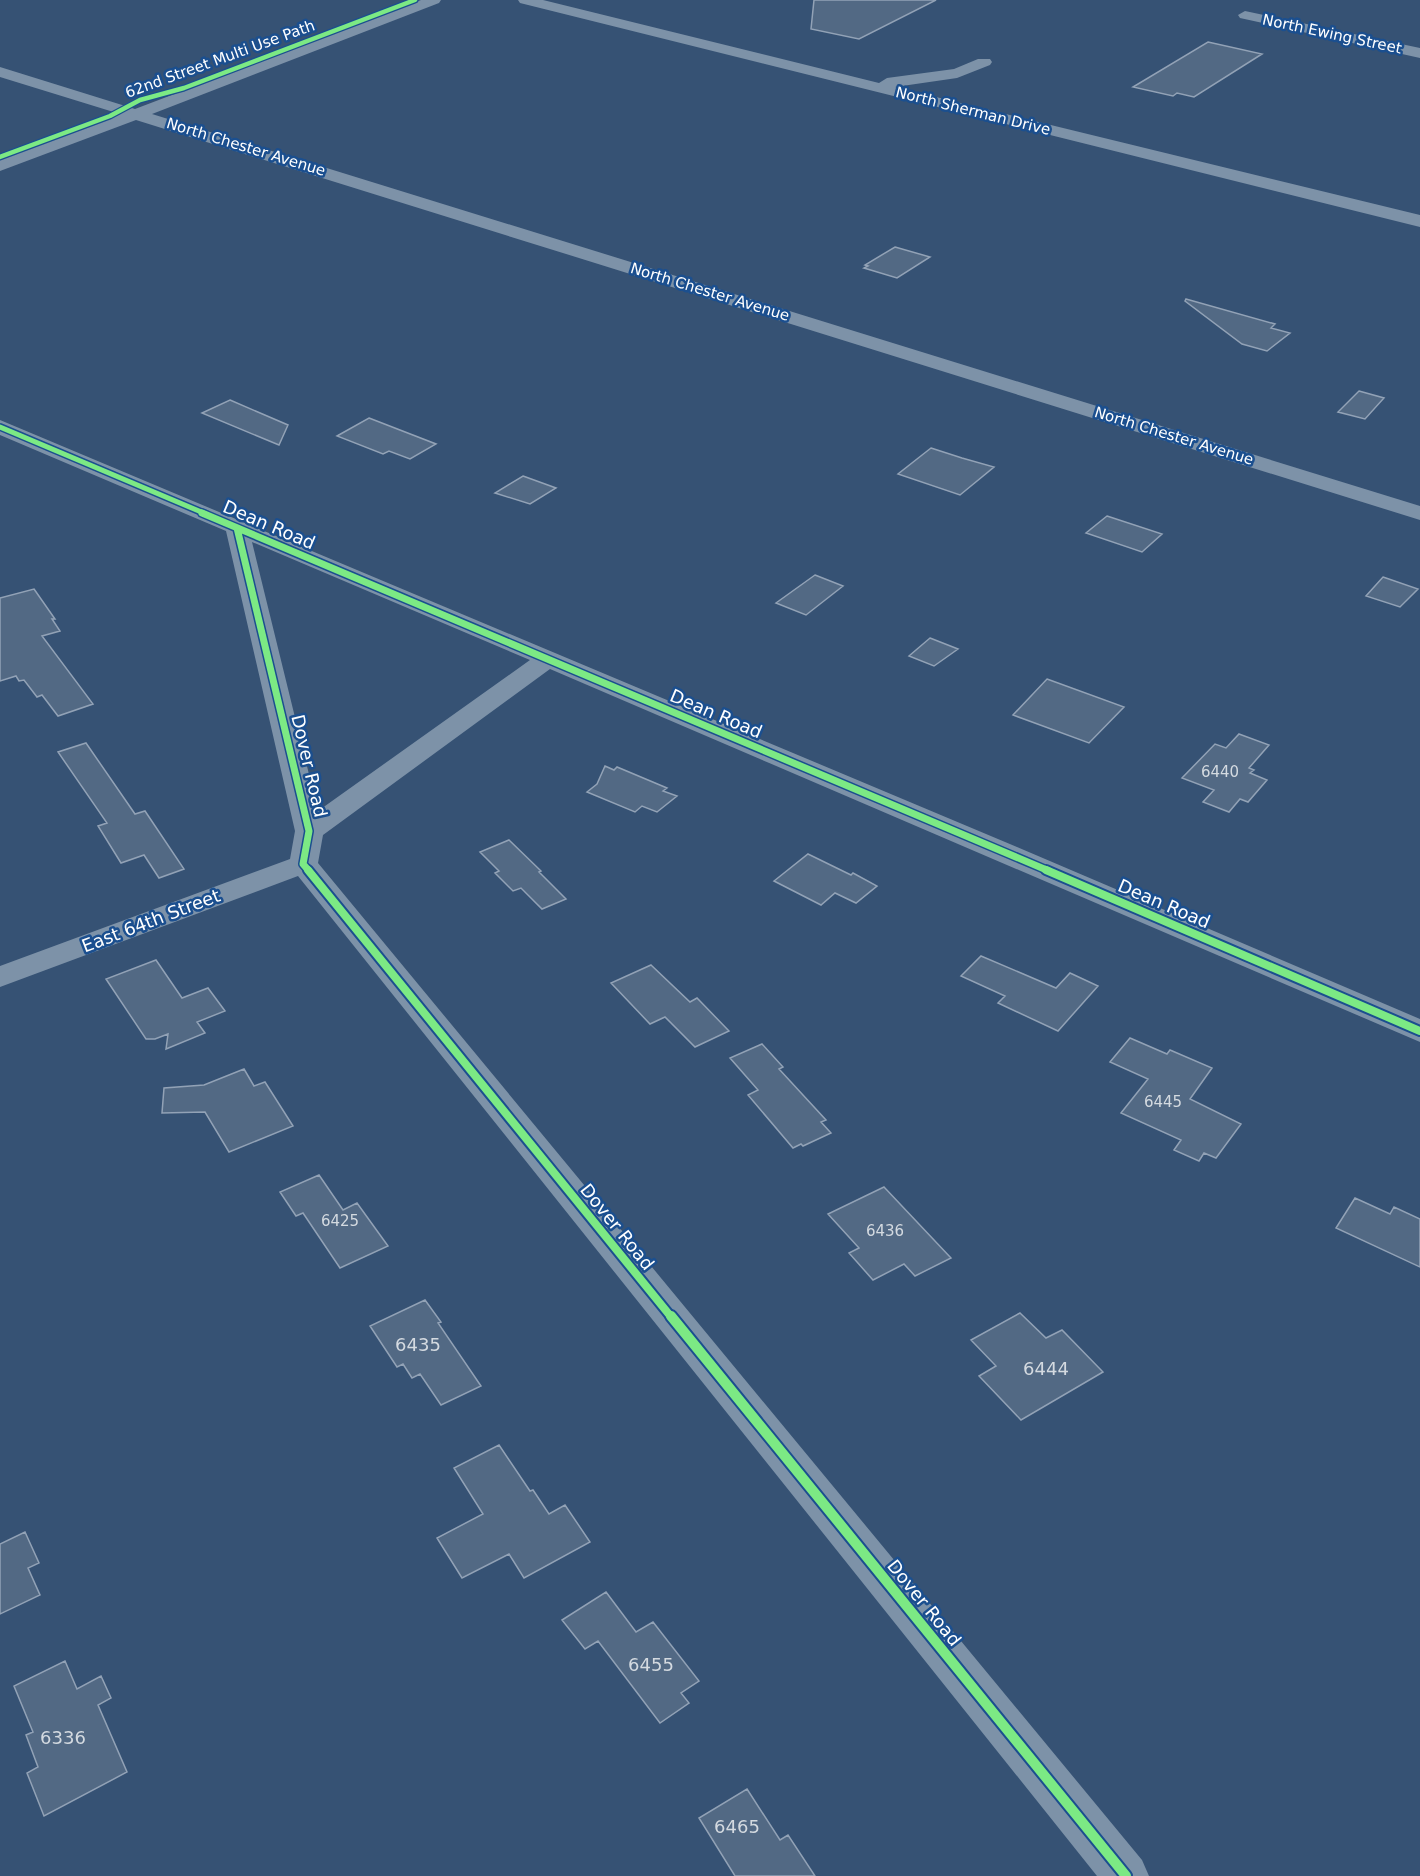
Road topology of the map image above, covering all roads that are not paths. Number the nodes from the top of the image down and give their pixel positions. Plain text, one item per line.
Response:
1 (434, 0) edge
2 (525, 0) edge
3 (1245, 15) dead end
4 (1420, 53) edge
5 (984, 62) dead end
6 (0, 72) edge
7 (870, 85) junction
8 (138, 114) junction
9 (0, 166) edge
10 (1420, 221) edge
11 (0, 427) edge
12 (1420, 513) edge
13 (237, 528) junction
14 (548, 659) junction
15 (309, 831) junction
16 (303, 864) junction
17 (0, 977) edge
18 (1420, 1031) edge
19 (1126, 1876) edge

1 - 8 street
2 - 7 street, North Sherman Drive
3 - 4 street, North Ewing Street
5 - 7 street
6 - 8 street, North Chester Avenue
7 - 10 street, North Sherman Drive
8 - 9 street
8 - 12 street, North Chester Avenue
11 - 13 street, Dean Road
13 - 14 street, Dean Road
13 - 15 street, Dover Road
14 - 15 street
14 - 18 street, Dean Road
15 - 16 street, Dover Road
16 - 17 street, East 64th Street
16 - 19 street, Dover Road

